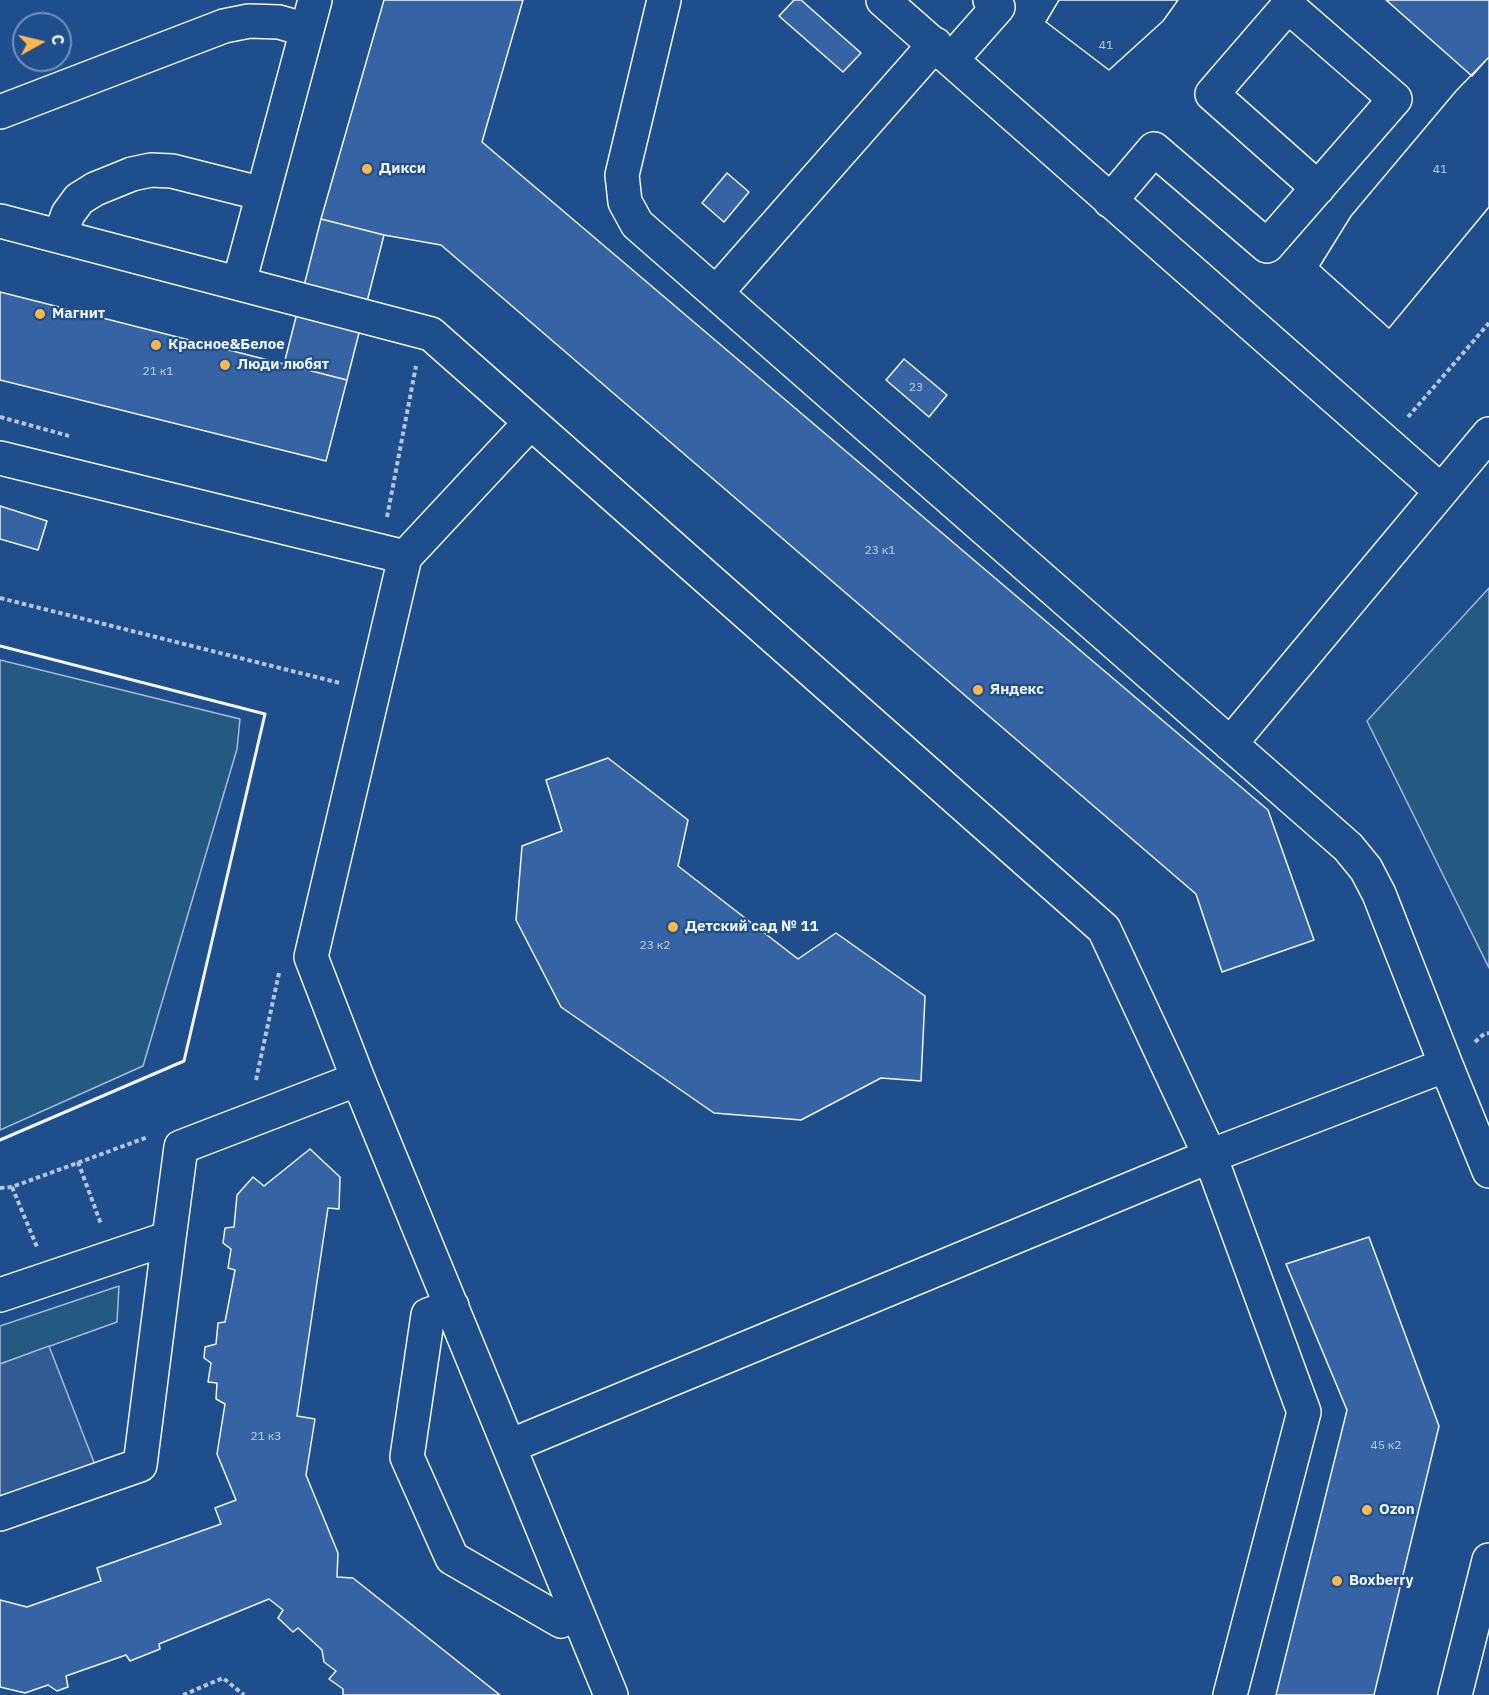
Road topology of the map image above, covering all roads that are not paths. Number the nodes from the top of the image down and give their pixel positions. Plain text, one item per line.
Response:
1 (664, 0) edge
2 (883, 0) edge
3 (990, 0) edge
4 (311, 15) edge
5 (944, 52) junction
6 (0, 112) edge
7 (1318, 188) junction
8 (263, 194) junction
9 (1110, 201) junction
10 (0, 221) edge
11 (60, 236) junction
12 (239, 283) junction
13 (716, 293) junction
14 (530, 423) junction
15 (1489, 434) edge
16 (0, 458) edge
17 (1441, 491) junction
18 (391, 554) junction
19 (1230, 744) junction
20 (1446, 1065) junction
21 (358, 1079) junction
22 (1210, 1156) junction
23 (1489, 1171) edge
24 (169, 1238) junction
25 (0, 1295) edge
26 (452, 1305) junction
27 (510, 1446) junction
28 (0, 1514) edge
29 (1489, 1560) edge
30 (578, 1613) junction
31 (611, 1695) edge
32 (1230, 1695) edge
33 (1455, 1695) edge

1 - 13 lane
2 - 5 lane
3 - 5 lane
4 - 6 lane
4 - 8 lane
5 - 9 lane
5 - 13 lane
7 - 7 lane
7 - 9 lane
8 - 11 lane
8 - 12 lane
9 - 17 lane
10 - 11 lane
11 - 12 lane
12 - 14 lane
13 - 19 lane
14 - 18 lane
14 - 22 lane
15 - 17 lane
16 - 18 lane
17 - 19 lane
18 - 21 lane
19 - 20 lane
20 - 22 lane
20 - 23 lane
21 - 24 lane
21 - 26 lane
22 - 27 lane
22 - 32 lane
24 - 25 lane
24 - 28 lane
26 - 27 lane
26 - 30 lane
27 - 30 lane
29 - 33 lane
30 - 31 lane

